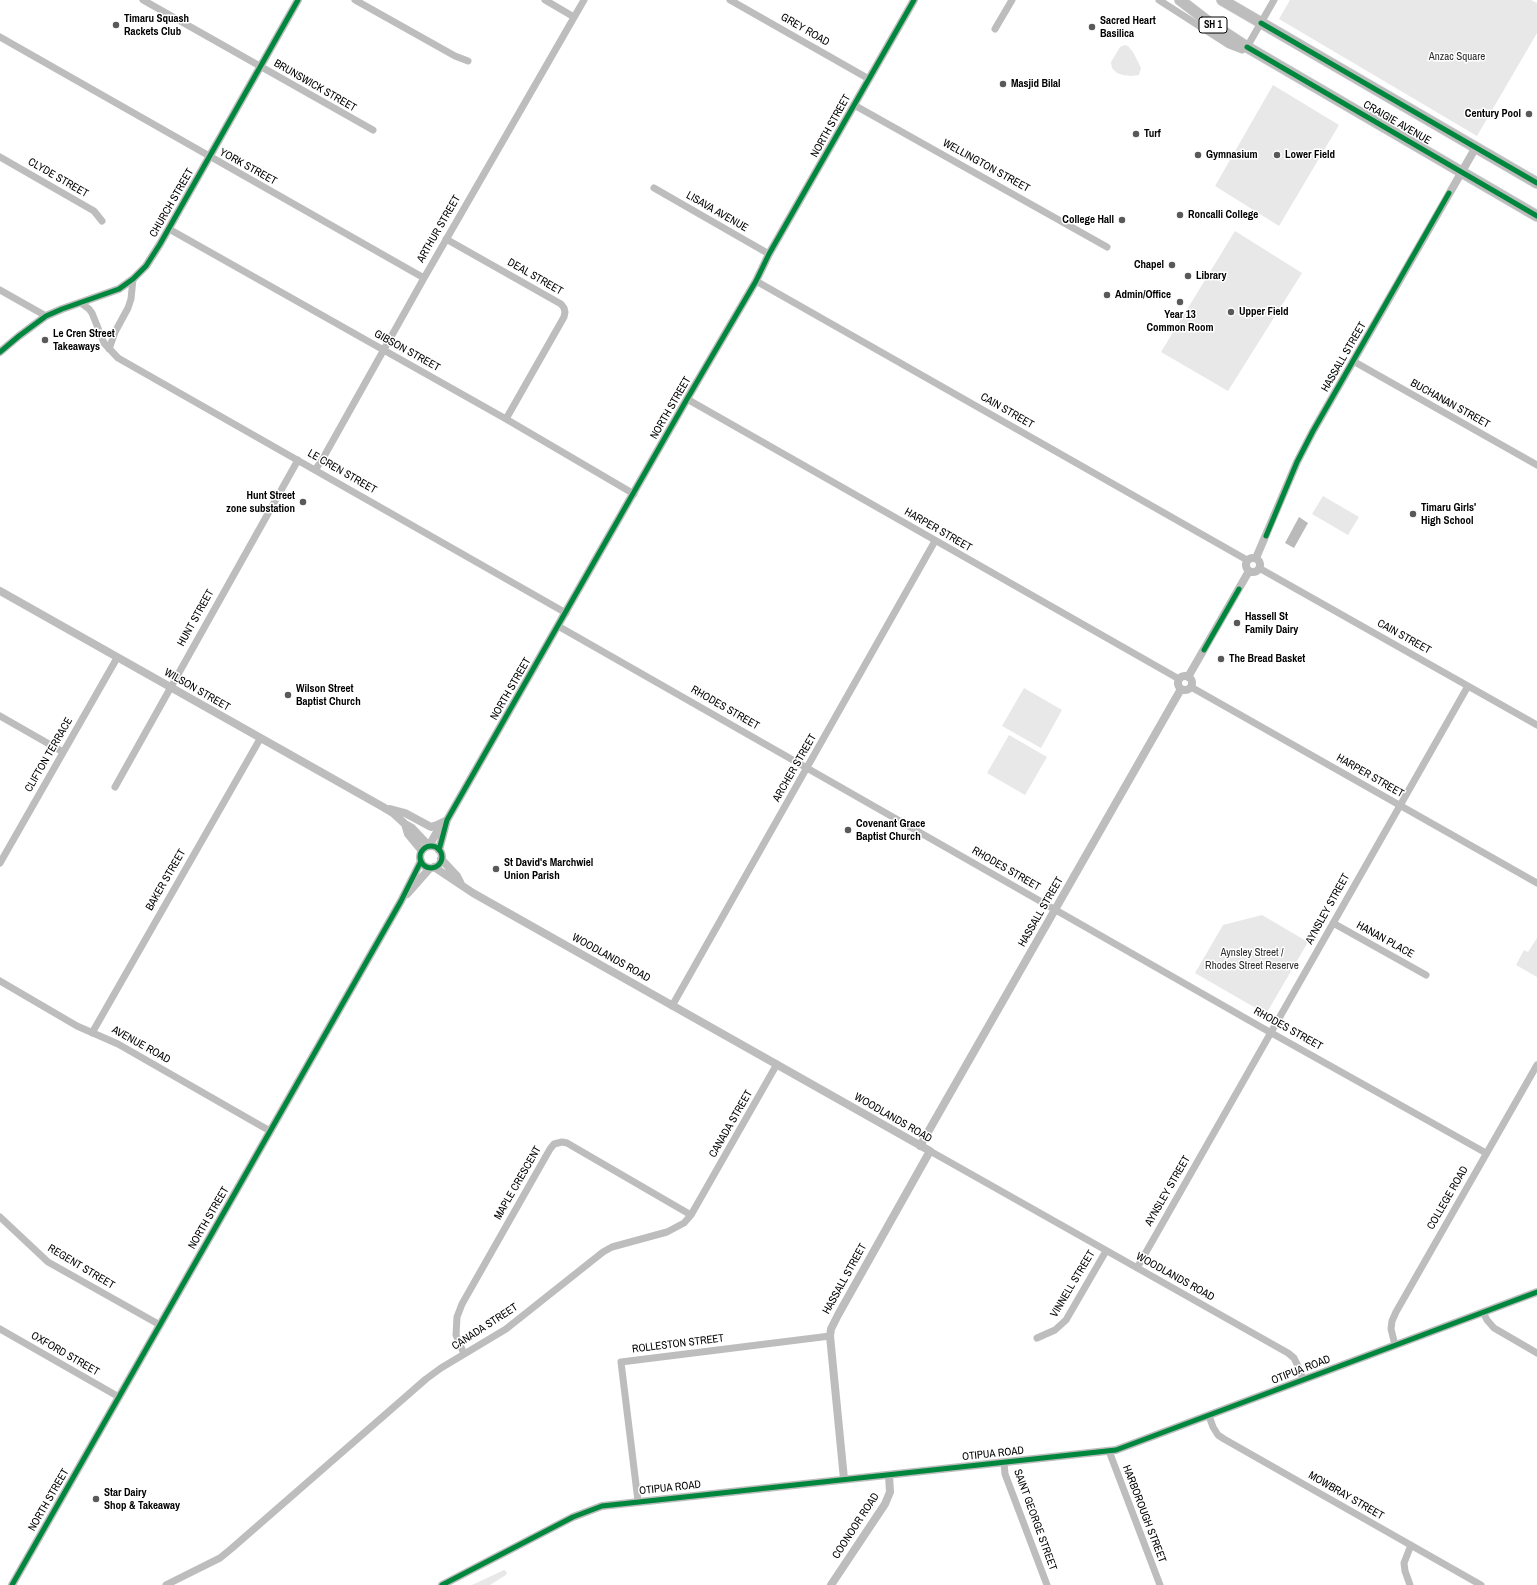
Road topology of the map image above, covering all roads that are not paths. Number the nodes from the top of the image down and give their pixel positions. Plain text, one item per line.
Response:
1 (143, 0) edge
2 (298, 0) edge
3 (355, 0) edge
4 (545, 0) edge
5 (584, 0) edge
6 (730, 0) edge
7 (914, 0) edge
8 (1012, 0) edge
9 (1159, 0) edge
10 (1180, 0) edge
11 (1222, 0) edge
12 (1274, 0) edge
13 (574, 17) junction
14 (1261, 23) junction
15 (995, 29) dead end
16 (0, 37) edge
17 (1248, 47) junction
18 (468, 61) dead end
19 (261, 66) junction
20 (869, 79) junction
21 (854, 104) junction
22 (373, 130) dead end
23 (1476, 147) junction
24 (0, 157) edge
25 (210, 157) junction
26 (1462, 171) junction
27 (1537, 183) edge
28 (654, 188) dead end
29 (1537, 216) edge
30 (102, 222) dead end
31 (169, 229) junction
32 (446, 239) junction
33 (1107, 247) dead end
34 (769, 254) junction
35 (424, 278) junction
36 (133, 279) junction
37 (756, 281) junction
38 (0, 290) edge
39 (80, 303) junction
40 (46, 316) junction
41 (109, 349) junction
42 (383, 351) junction
43 (0, 352) edge
44 (1353, 362) junction
45 (687, 399) junction
46 (506, 419) junction
47 (298, 460) junction
48 (1537, 465) edge
49 (315, 470) junction
50 (634, 494) junction
51 (935, 541) junction
52 (1256, 558) junction
53 (1247, 560) junction
54 (1259, 568) junction
55 (1249, 571) junction
56 (0, 591) edge
57 (566, 613) junction
58 (558, 626) junction
59 (117, 658) junction
60 (1188, 677) junction
61 (1179, 679) junction
62 (1468, 686) junction
63 (1191, 687) junction
64 (170, 688) junction
65 (1181, 689) junction
66 (0, 716) edge
67 (1537, 726) edge
68 (260, 739) junction
69 (63, 752) junction
70 (807, 768) junction
71 (115, 787) dead end
72 (1400, 806) junction
73 (383, 807) junction
74 (446, 823) junction
75 (427, 848) junction
76 (439, 850) junction
77 (441, 859) junction
78 (421, 861) junction
79 (0, 863) edge
80 (432, 867) junction
81 (1537, 883) edge
82 (461, 884) junction
83 (401, 901) junction
84 (1056, 909) junction
85 (1333, 923) junction
86 (1426, 975) dead end
87 (0, 982) edge
88 (672, 1006) junction
89 (92, 1033) junction
90 (1271, 1033) junction
91 (777, 1064) junction
92 (1537, 1065) edge
93 (270, 1131) junction
94 (920, 1146) junction
95 (930, 1151) junction
96 (1486, 1153) junction
97 (691, 1215) junction
98 (0, 1217) edge
99 (1106, 1251) junction
100 (1137, 1268) junction
101 (1537, 1292) edge
102 (1484, 1312) junction
103 (160, 1325) junction
104 (0, 1329) edge
105 (830, 1336) junction
106 (1037, 1338) dead end
107 (1395, 1345) junction
108 (1537, 1353) edge
109 (464, 1354) junction
110 (1303, 1379) junction
111 (119, 1398) junction
112 (1209, 1416) junction
113 (1109, 1451) junction
114 (1004, 1463) junction
115 (889, 1475) junction
116 (844, 1479) junction
117 (638, 1501) junction
118 (1411, 1545) junction
119 (15, 1584) edge
120 (166, 1585) edge
121 (442, 1585) edge
122 (831, 1585) edge
123 (1047, 1585) edge
124 (1160, 1585) edge
125 (1410, 1585) edge
126 (1481, 1585) edge

1 - 19 street, BRUNSWICK STREET
2 - 19 street, CHURCH STREET
3 - 18 street
4 - 13 street
5 - 13 street, ARTHUR STREET
6 - 20 street, GREY ROAD
7 - 20 street, NORTH STREET
8 - 15 street
9 - 17 street
10 - 17 highway, CRAIGIE AVENUE / SH 1
11 - 14 highway, CRAIGIE AVENUE / SH 1
12 - 14 street
13 - 32 street, ARTHUR STREET
14 - 17 street
14 - 23 highway, CRAIGIE AVENUE / SH 1
16 - 25 street, YORK STREET
17 - 26 highway, CRAIGIE AVENUE / SH 1
19 - 22 street, BRUNSWICK STREET
19 - 25 street, CHURCH STREET
20 - 21 street, NORTH STREET
21 - 33 street, WELLINGTON STREET
21 - 34 street, NORTH STREET
23 - 26 street, HASSALL STREET
23 - 27 highway, CRAIGIE AVENUE / SH 1
24 - 30 street, CLYDE STREET
25 - 31 street, CHURCH STREET
25 - 35 street, YORK STREET
26 - 29 highway, CRAIGIE AVENUE / SH 1
26 - 44 street, HASSALL STREET
28 - 34 street, LISAVA AVENUE
31 - 36 street, CHURCH STREET
31 - 42 street, GIBSON STREET
32 - 35 street, ARTHUR STREET
32 - 46 street, DEAL STREET
34 - 37 street, NORTH STREET
35 - 42 street, ARTHUR STREET
36 - 39 street, CHURCH STREET
36 - 41 street
37 - 45 street, NORTH STREET
37 - 53 street, CAIN STREET
38 - 40 street
39 - 40 street, CHURCH STREET
39 - 41 street, LE CREN STREET
40 - 43 street, CHURCH STREET
41 - 47 street, LE CREN STREET
42 - 46 street, GIBSON STREET
42 - 49 street, ARTHUR STREET
44 - 48 street, BUCHANAN STREET
44 - 52 street, HASSALL STREET
45 - 50 street, NORTH STREET
45 - 51 street, HARPER STREET
46 - 50 street, GIBSON STREET
47 - 49 street, LE CREN STREET
47 - 64 street, HUNT STREET
49 - 57 street, LE CREN STREET
50 - 57 street, NORTH STREET
51 - 61 street, HARPER STREET
51 - 70 street, ARCHER STREET
52 - 53 street
52 - 54 street
53 - 55 street
54 - 55 street
54 - 62 street, CAIN STREET
55 - 60 street
56 - 59 street, WILSON STREET
57 - 58 street, NORTH STREET
58 - 70 street, RHODES STREET
58 - 74 street, NORTH STREET
59 - 64 street, WILSON STREET
59 - 69 street, CLIFTON TERRACE
60 - 61 street
60 - 63 street
61 - 65 street
62 - 67 street, CAIN STREET
62 - 72 street, AYNSLEY STREET
63 - 65 street
63 - 72 street, HARPER STREET
64 - 68 street, WILSON STREET
64 - 71 street, HUNT STREET
65 - 84 street, HASSALL STREET
66 - 69 street
68 - 73 street, WILSON STREET
68 - 89 street, BAKER STREET
69 - 79 street, CLIFTON TERRACE
70 - 84 street, RHODES STREET
70 - 88 street, ARCHER STREET
72 - 81 street, HARPER STREET
72 - 85 street, AYNSLEY STREET
73 - 74 street, WILSON STREET
73 - 75 street, WILSON STREET
74 - 75 street, NORTH STREET
74 - 76 street, NORTH STREET
75 - 76 street
75 - 78 street
76 - 77 street
77 - 80 street
77 - 82 street, WOODLANDS ROAD
78 - 80 street
78 - 83 street, NORTH STREET
80 - 82 street, WOODLANDS ROAD
80 - 83 street, NORTH STREET
82 - 88 street, WOODLANDS ROAD
83 - 93 street, NORTH STREET
84 - 90 street, RHODES STREET
84 - 94 street, HASSALL STREET
85 - 86 street, HANAN PLACE
85 - 90 street, AYNSLEY STREET
87 - 89 street, AVENUE ROAD
88 - 91 street, WOODLANDS ROAD
89 - 93 street, AVENUE ROAD
90 - 96 street, RHODES STREET
90 - 100 street, AYNSLEY STREET
91 - 94 street, WOODLANDS ROAD
91 - 97 street, CANADA STREET
92 - 96 street, COLLEGE ROAD
93 - 103 street, NORTH STREET
94 - 95 street, WOODLANDS ROAD
95 - 99 street, WOODLANDS ROAD
95 - 105 street, HASSALL STREET
96 - 107 street, COLLEGE ROAD
97 - 109 street, CANADA STREET
97 - 109 street, MAPLE CRESCENT
98 - 103 street, REGENT STREET
99 - 100 street, WOODLANDS ROAD
99 - 106 street, VINNELL STREET
100 - 110 street, WOODLANDS ROAD
101 - 102 street, OTIPUA ROAD
102 - 107 street, OTIPUA ROAD
102 - 108 street
103 - 111 street, NORTH STREET
104 - 111 street, OXFORD STREET
105 - 116 street, HASSALL STREET
105 - 117 street, ROLLESTON STREET
107 - 110 street, OTIPUA ROAD
109 - 120 street, CANADA STREET
110 - 112 street, OTIPUA ROAD
111 - 119 street, NORTH STREET
112 - 113 street, OTIPUA ROAD
112 - 118 street, MOWBRAY STREET
113 - 114 street, OTIPUA ROAD
113 - 124 street, HARBOROUGH STREET
114 - 115 street, OTIPUA ROAD
114 - 123 street, SAINT GEORGE STREET
115 - 116 street, OTIPUA ROAD
115 - 122 street, COONOOR ROAD
116 - 117 street, OTIPUA ROAD
117 - 121 street, OTIPUA ROAD
118 - 125 street
118 - 126 street, MOWBRAY STREET

